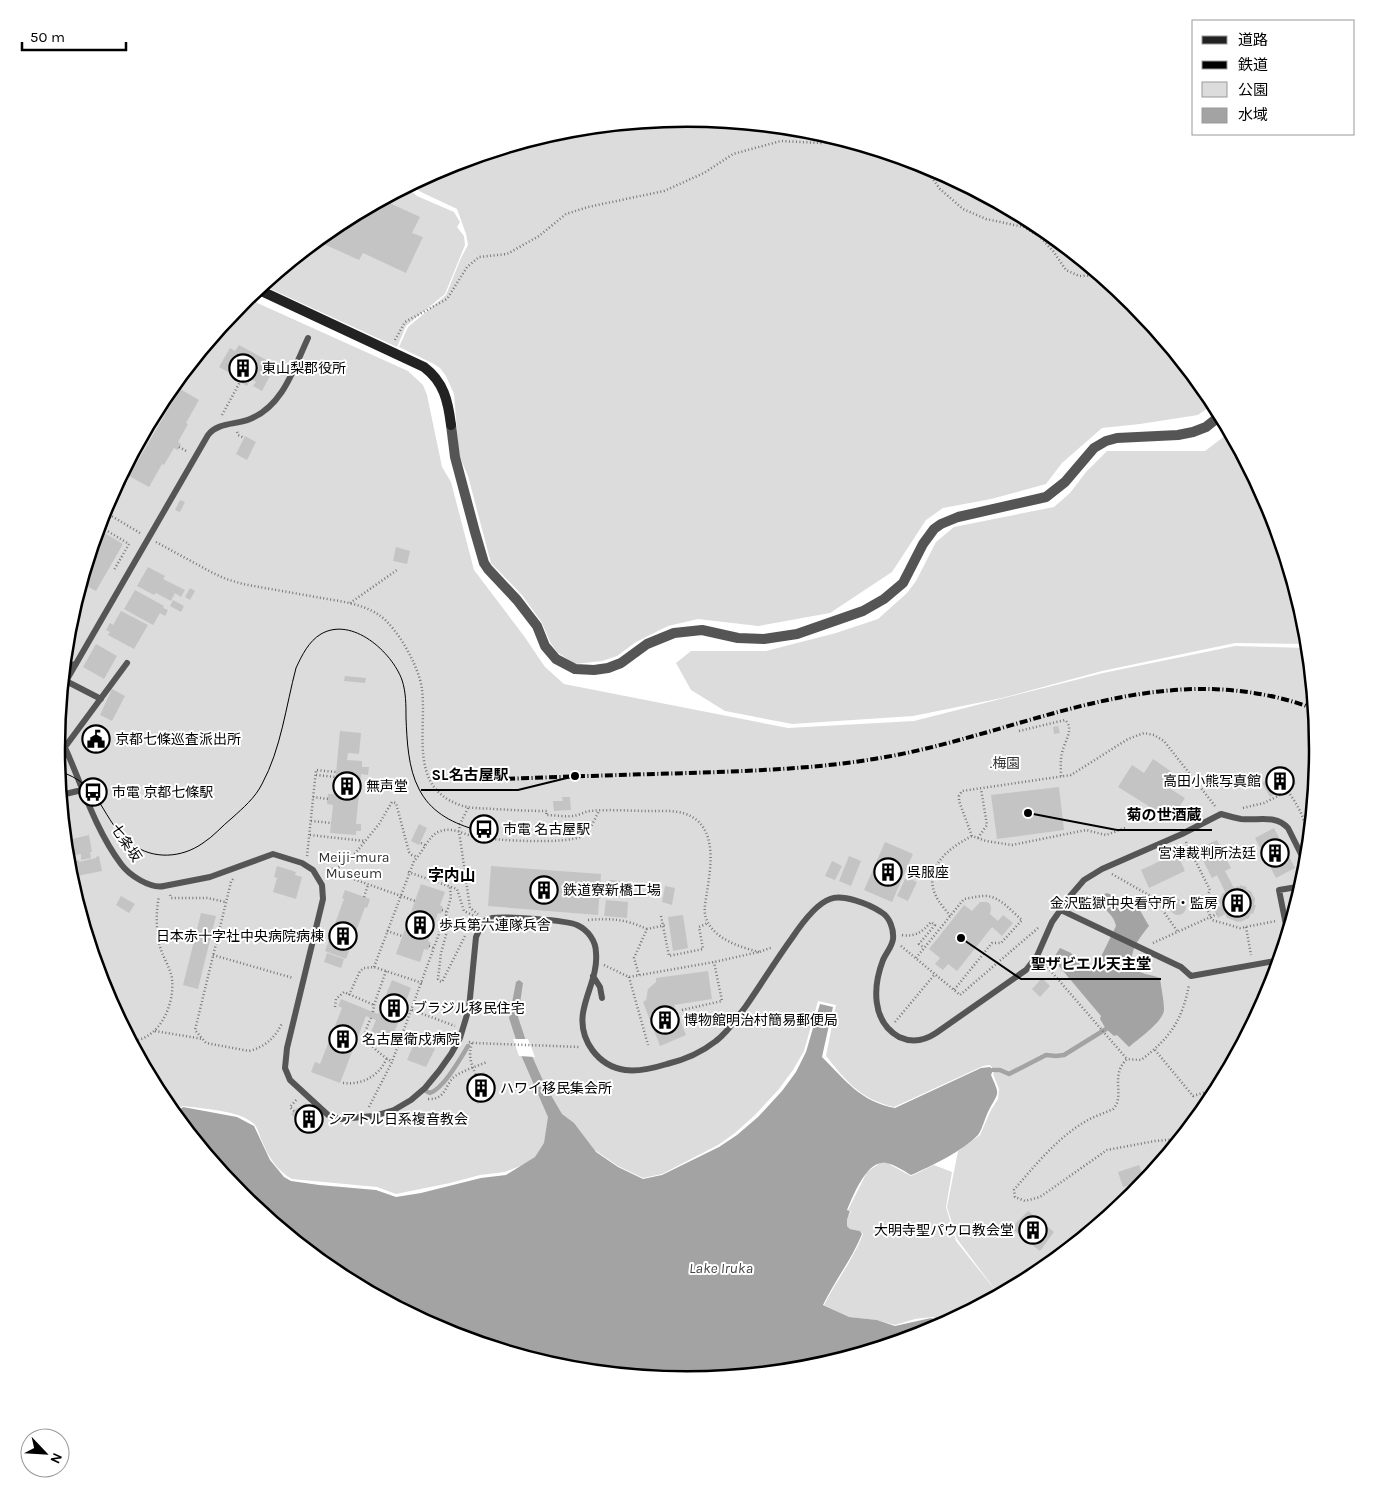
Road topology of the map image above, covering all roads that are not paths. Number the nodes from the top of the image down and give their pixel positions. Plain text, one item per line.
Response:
1 (264, 293) edge
2 (308, 338) dead end
3 (1215, 420) edge
4 (76, 664) junction
5 (127, 664) dead end
6 (71, 665) edge
7 (69, 675) edge
8 (69, 682) edge
9 (101, 699) junction
10 (66, 747) joint
11 (82, 790) junction
12 (66, 794) edge
13 (1301, 854) edge
14 (1294, 887) edge
15 (1060, 910) junction
16 (1285, 922) edge
17 (1272, 961) edge
18 (593, 976) junction
19 (602, 998) dead end

1 - 3 street
2 - 4 lane
4 - 6 lane
4 - 7 lane
5 - 9 lane
8 - 9 lane
9 - 10 lane
10 - 11 lane, 七条坂
11 - 12 lane
11 - 18 lane, 七条坂
13 - 15 lane
14 - 16 lane
15 - 17 lane
15 - 18 lane
18 - 19 lane

